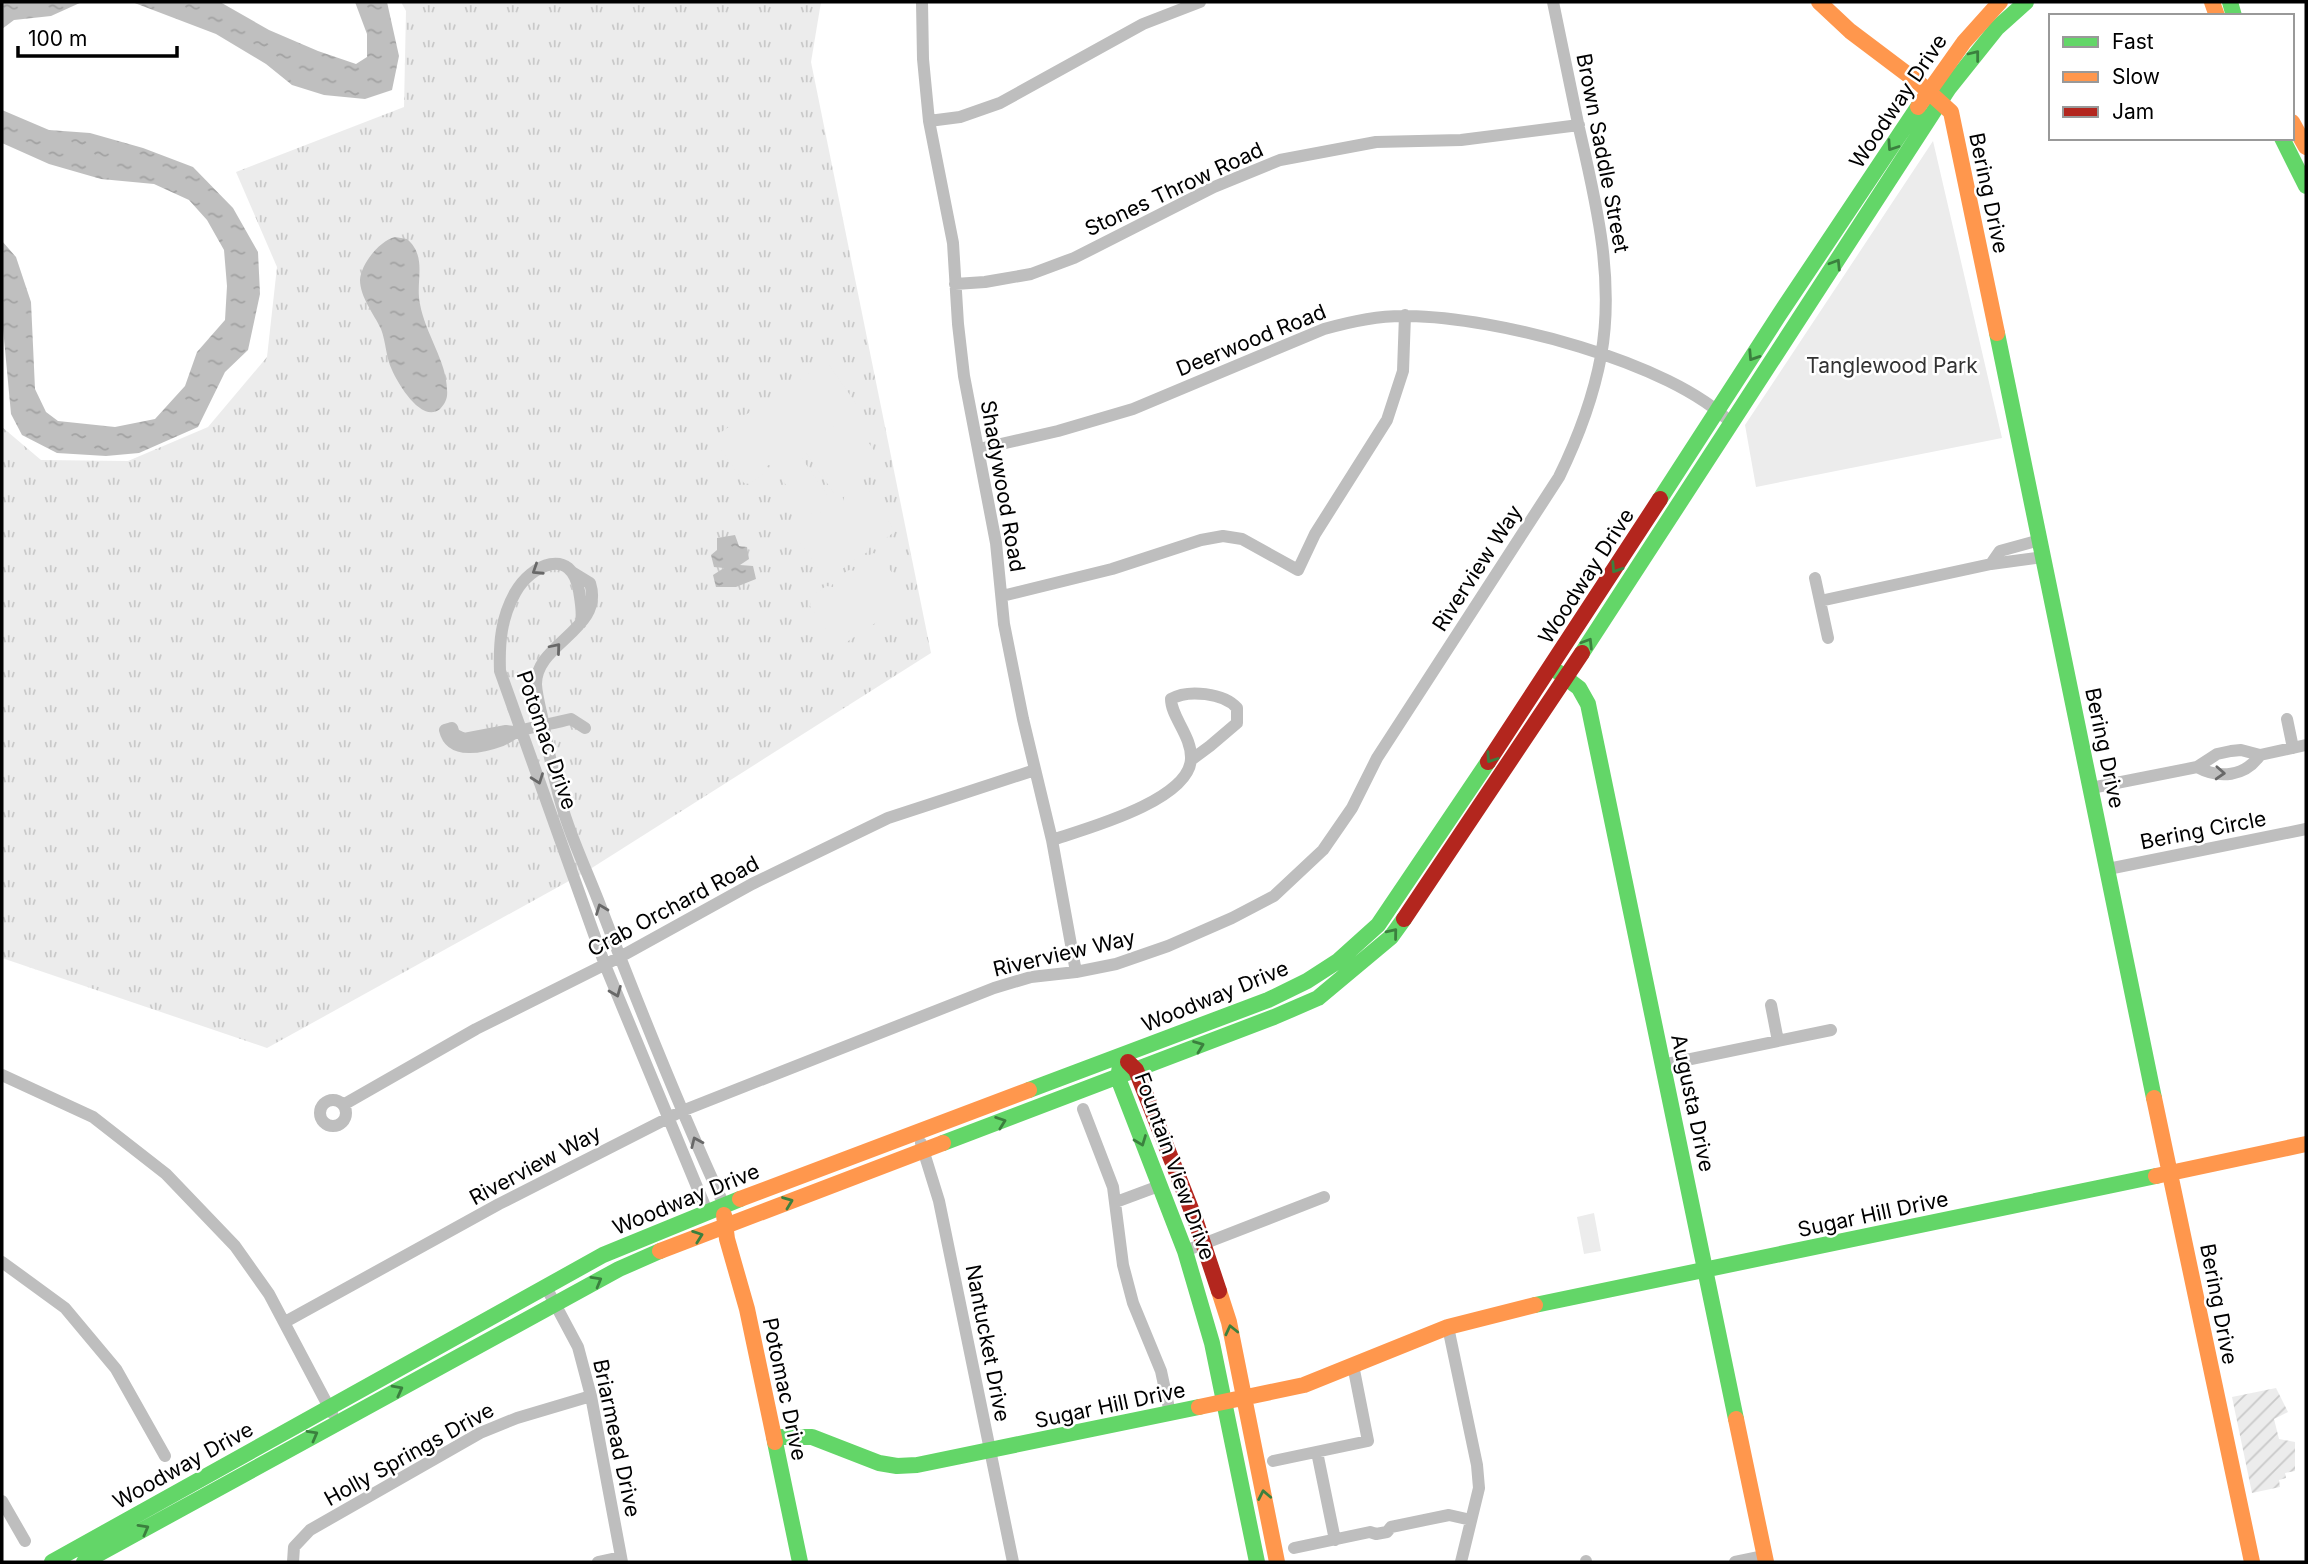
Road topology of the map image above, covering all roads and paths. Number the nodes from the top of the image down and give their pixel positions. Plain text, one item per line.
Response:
1 (922, 2) edge
2 (1200, 2) edge
3 (1553, 2) edge
4 (1819, 2) edge
5 (2000, 2) edge
6 (2025, 2) edge
7 (1936, 95) junction
8 (929, 121) junction
9 (1579, 125) junction
10 (2294, 126) edge
11 (2283, 140) edge
12 (2306, 147) edge
13 (2306, 181) edge
14 (1804, 277) junction
15 (955, 284) junction
16 (1821, 287) junction
17 (1405, 315) junction
18 (1779, 315) junction
19 (1796, 326) junction
20 (1601, 354) junction
21 (1718, 409) junction
22 (1732, 424) junction
23 (979, 449) junction
24 (2040, 540) junction
25 (1630, 546) junction
26 (1645, 556) junction
27 (2043, 557) junction
28 (1991, 565) junction
29 (1815, 578) dead end
30 (1002, 596) junction
31 (1820, 601) junction
32 (1828, 638) dead end
33 (1552, 667) junction
34 (1566, 678) junction
35 (2287, 719) dead end
36 (544, 725) junction
37 (585, 728) dead end
38 (517, 731) junction
39 (2300, 746) edge
40 (2260, 755) junction
41 (1191, 760) junction
42 (2197, 767) junction
43 (1035, 770) junction
44 (2091, 788) junction
45 (1464, 800) junction
46 (1478, 811) junction
47 (2306, 829) edge
48 (1052, 840) junction
49 (2108, 869) junction
50 (620, 957) junction
51 (605, 965) junction
52 (1076, 972) junction
53 (1268, 1000) junction
54 (1771, 1005) dead end
55 (1274, 1017) junction
56 (1830, 1030) dead end
57 (1778, 1041) junction
58 (1122, 1057) junction
59 (1662, 1065) junction
60 (1136, 1070) junction
61 (2, 1076) edge
62 (1118, 1077) junction
63 (343, 1105) dead end
64 (1083, 1109) dead end
65 (682, 1111) junction
66 (668, 1118) junction
67 (917, 1133) junction
68 (2306, 1144) edge
69 (924, 1150) junction
70 (2170, 1172) junction
71 (1159, 1186) junction
72 (1324, 1197) dead end
73 (1116, 1202) junction
74 (724, 1205) junction
75 (707, 1211) junction
76 (724, 1226) junction
77 (1204, 1244) junction
78 (1185, 1251) junction
79 (2, 1262) edge
80 (1706, 1270) junction
81 (546, 1287) junction
82 (555, 1305) junction
83 (285, 1322) junction
84 (1448, 1327) junction
85 (1353, 1365) junction
86 (592, 1396) junction
87 (1245, 1397) junction
88 (1224, 1402) junction
89 (1170, 1413) junction
90 (333, 1415) junction
91 (774, 1437) junction
92 (990, 1451) junction
93 (1317, 1452) junction
94 (165, 1456) dead end
95 (1273, 1461) dead end
96 (2, 1501) edge
97 (1471, 1520) junction
98 (116, 1535) junction
99 (1335, 1540) junction
100 (25, 1541) dead end
101 (1294, 1549) dead end
102 (1765, 1559) edge
103 (622, 1560) edge
104 (52, 1562) edge
105 (84, 1562) edge
106 (293, 1562) edge
107 (598, 1562) edge
108 (800, 1562) edge
109 (1013, 1562) edge
110 (1257, 1562) edge
111 (1277, 1562) edge
112 (1461, 1562) edge
113 (1735, 1562) edge
114 (2252, 1562) edge

1 - 8 street, Shadywood Road
2 - 8 street
3 - 9 street, Brown Saddle Street
4 - 7 main road
5 - 7 main road, Woodway Drive
7 -> 6 main road, Woodway Drive
7 -> 14 main road, Woodway Drive
16 -> 7 main road, Woodway Drive
7 - 24 main road, Bering Drive
8 - 15 street, Shadywood Road
9 - 15 street, Stones Throw Road
9 - 20 street, Brown Saddle Street
10 - 12 main road
11 - 13 main road
14 - 16 main road
14 - 18 main road, Woodway Drive
15 - 23 street, Shadywood Road
16 - 19 main road, Woodway Drive
17 - 20 street, Deerwood Road
17 - 23 street, Deerwood Road
17 - 30 street
18 - 19 main road
18 -> 21 main road, Woodway Drive
19 - 22 main road, Woodway Drive
20 - 21 street, Deerwood Road
20 - 52 street, Riverview Way
21 - 22 street, Deerwood Road
21 - 25 main road, Woodway Drive
22 - 26 main road, Woodway Drive
23 - 30 street, Shadywood Road
24 - 27 main road, Bering Drive
24 - 28 street
25 - 26 main road
25 -> 33 main road, Woodway Drive
34 -> 26 main road, Woodway Drive
27 - 28 street
27 - 44 main road, Bering Drive
28 - 31 street
29 - 31 street
30 - 43 street, Shadywood Road
31 - 32 street
33 - 34 main road, Augusta Drive
33 -> 45 main road, Woodway Drive
34 - 46 main road, Woodway Drive
34 - 59 main road, Augusta Drive
35 - 39 street
36 - 37 street
36 - 38 street
36 -> 38 street, Potomac Drive
50 -> 36 street, Potomac Drive
38 - 38 street
38 -> 51 street, Potomac Drive
39 - 40 street
40 - 42 street
42 -> 40 street
41 - 41 street
41 - 48 street
42 - 44 street
43 - 48 street, Shadywood Road
43 - 50 street, Crab Orchard Road
44 - 49 main road, Bering Drive
45 - 46 main road
45 - 53 main road, Woodway Drive
55 -> 46 main road, Woodway Drive
47 - 49 street, Bering Circle
48 - 52 street, Shadywood Road
49 - 70 main road, Bering Drive
50 - 51 street, Crab Orchard Road
50 - 65 street, Potomac Drive
51 - 63 street, Crab Orchard Road
51 -> 66 street, Potomac Drive
52 - 65 street, Riverview Way
53 - 55 main road
53 - 58 main road, Woodway Drive
54 - 57 street
60 -> 55 main road, Woodway Drive
56 - 57 street
57 - 59 street
58 - 60 main road, Fountain View Drive
58 - 62 main road, Fountain View Drive
58 - 67 main road, Woodway Drive
59 - 80 main road, Augusta Drive
60 - 62 main road, Woodway Drive
60 - 77 main road, Fountain View Drive
61 - 83 street
69 -> 62 main road, Woodway Drive
62 -> 71 main road, Fountain View Drive
64 - 73 street
65 - 66 street, Riverview Way
74 -> 65 street, Potomac Drive
66 - 75 street, Potomac Drive
66 - 83 street, Riverview Way
67 - 69 street, Nantucket Drive
67 - 74 main road, Woodway Drive
68 - 70 main road, Sugar Hill Drive
76 -> 69 main road, Woodway Drive
69 - 92 street, Nantucket Drive
70 - 80 main road, Sugar Hill Drive
70 - 114 main road, Bering Drive
71 - 73 street
71 - 78 main road, Fountain View Drive
72 - 77 street
73 - 89 street
74 - 75 main road, Woodway Drive
74 - 76 main road, Potomac Drive
75 - 76 main road, Potomac Drive
75 - 81 main road, Woodway Drive
82 -> 76 main road, Woodway Drive
76 - 91 main road, Potomac Drive
77 - 78 street
87 -> 77 main road, Fountain View Drive
78 - 88 main road, Fountain View Drive
79 - 94 street
80 - 84 main road, Sugar Hill Drive
80 - 102 main road, Augusta Drive
81 - 82 street, Briarmead Drive
81 - 90 main road, Woodway Drive
82 - 86 street, Briarmead Drive
90 -> 82 main road, Woodway Drive
83 - 90 street
84 - 85 main road, Sugar Hill Drive
84 - 97 street
85 - 87 main road, Sugar Hill Drive
85 - 93 street
86 - 103 street, Briarmead Drive
86 - 106 street, Holly Springs Drive
87 - 88 main road, Sugar Hill Drive
111 -> 87 main road, Fountain View Drive
88 - 89 main road, Sugar Hill Drive
88 - 110 main road, Fountain View Drive
89 - 92 main road, Sugar Hill Drive
90 - 98 main road, Woodway Drive
91 - 92 main road, Sugar Hill Drive
91 - 108 main road, Potomac Drive
92 - 109 street, Nantucket Drive
93 - 95 street
93 - 99 street
96 - 100 street
97 - 99 street
97 - 112 street
98 - 104 main road, Woodway Drive
98 - 105 main road, Woodway Drive
99 - 101 street
102 - 113 street
103 - 107 street

